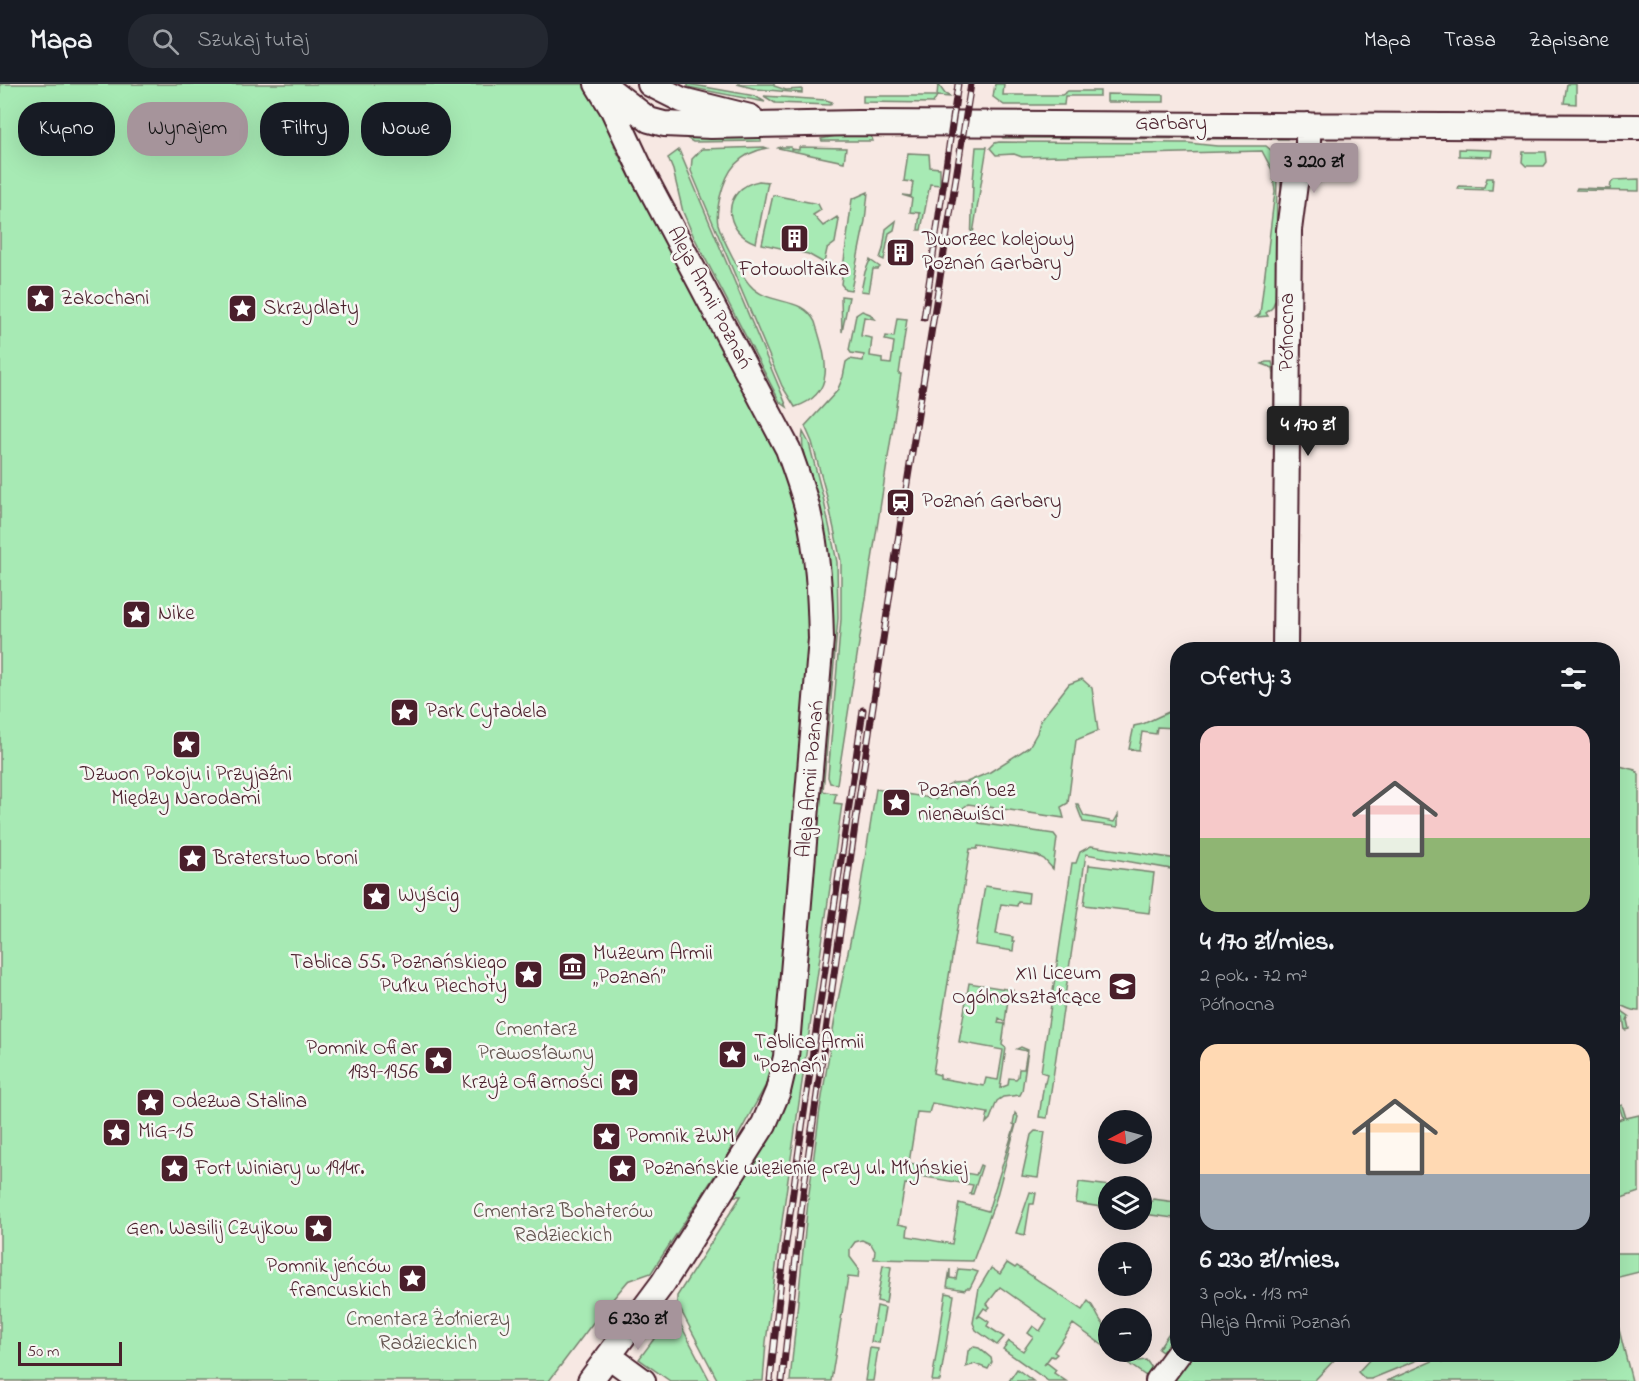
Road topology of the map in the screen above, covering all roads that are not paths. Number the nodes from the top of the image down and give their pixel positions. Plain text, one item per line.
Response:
1 (597, 84) edge
2 (602, 84) edge
3 (650, 84) edge
4 (682, 100) junction
5 (649, 120) junction
6 (775, 123) junction
7 (1308, 125) junction
8 (1639, 128) edge
9 (637, 160) junction
10 (1285, 642) edge
11 (609, 1356) junction
12 (1172, 1362) edge
13 (590, 1381) edge
14 (643, 1381) edge
15 (1158, 1381) edge

1 - 9 street, Aleja Armii Poznań
2 - 5 street
3 - 4 street, Garbary
4 - 5 street
4 - 6 street, Garbary
5 - 6 street, Garbary
5 - 9 street
6 - 7 street, Garbary
7 - 8 street, Garbary
7 - 10 street, Północna
9 - 11 street, Aleja Armii Poznań
11 - 13 street, Aleja Armii Poznań
11 - 14 street
12 - 15 street

